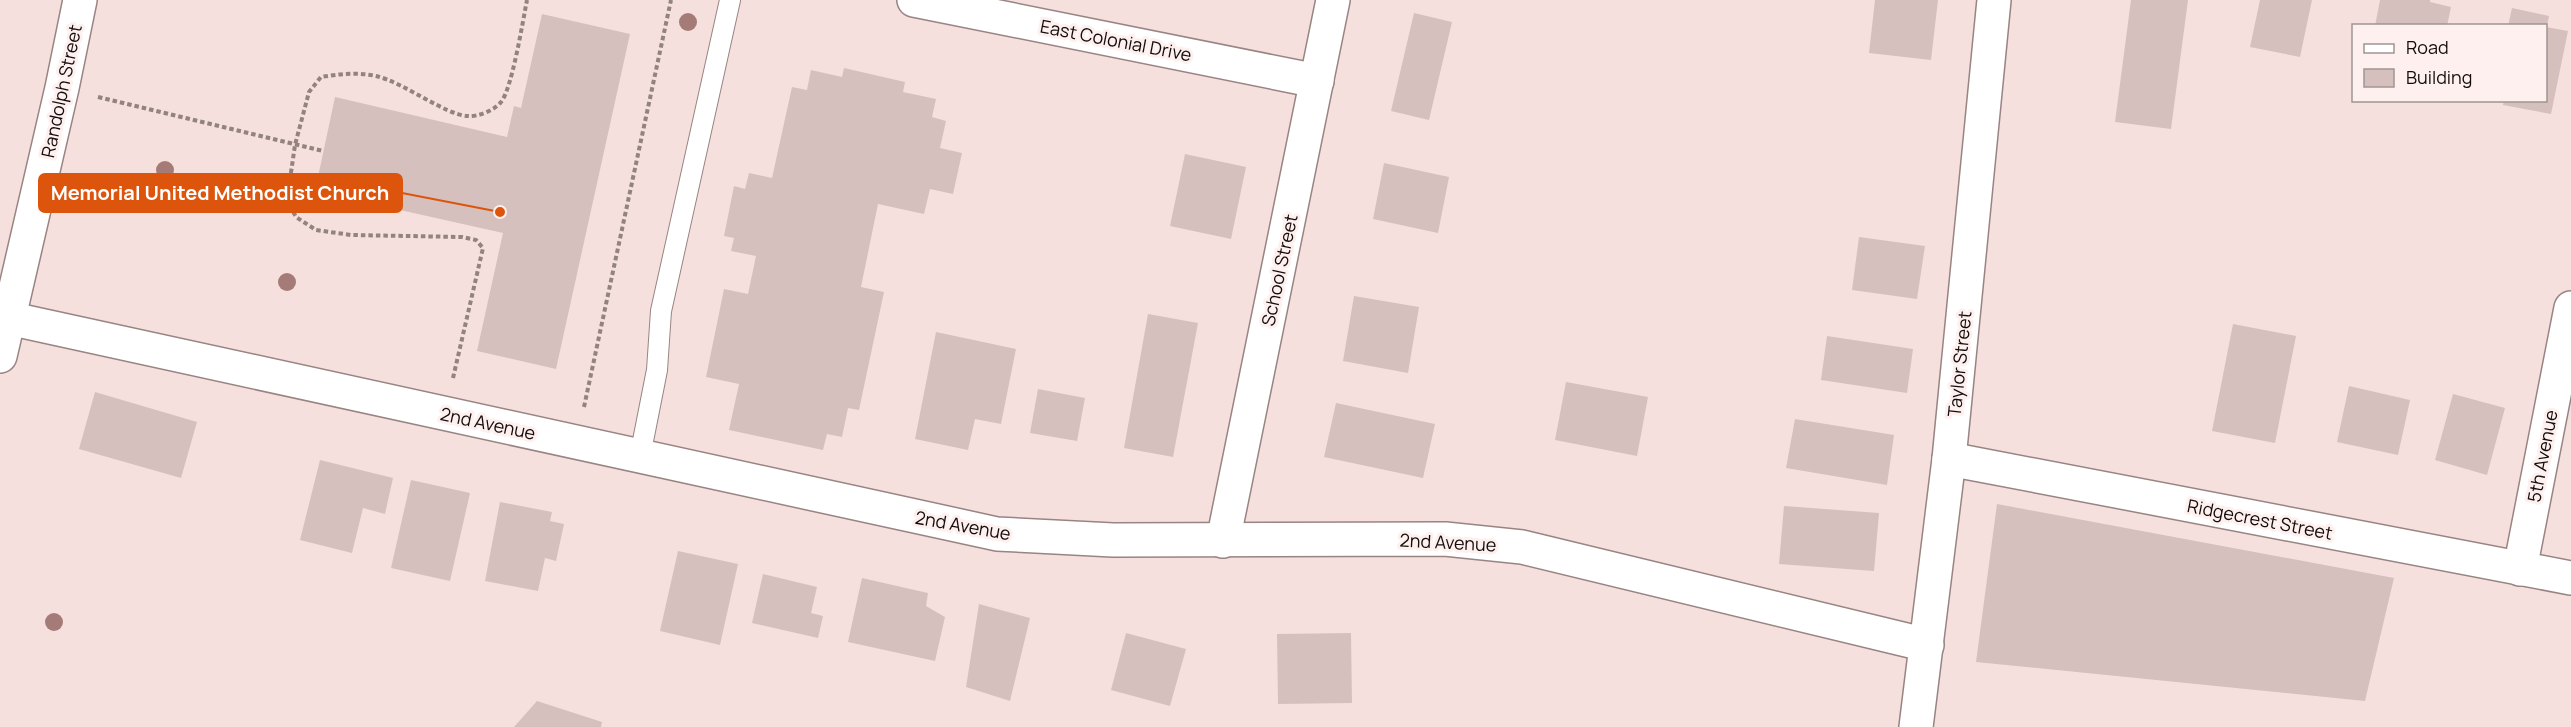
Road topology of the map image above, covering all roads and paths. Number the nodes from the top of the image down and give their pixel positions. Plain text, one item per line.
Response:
1 (80, 0) edge
2 (527, 0) edge
3 (671, 0) edge
4 (730, 0) edge
5 (914, 0) edge
6 (1333, 0) edge
7 (1994, 0) edge
8 (1317, 81) junction
9 (62, 88) junction
10 (296, 145) junction
11 (323, 152) dead end
12 (2571, 308) edge
13 (2, 343) edge
14 (444, 414) junction
15 (576, 442) junction
16 (640, 456) junction
17 (1949, 459) junction
18 (1223, 541) junction
19 (2520, 569) junction
20 (2571, 578) edge
21 (1927, 645) junction
22 (1916, 727) edge

1 - 9 street, Randolph Street
2 - 10 path
3 - 15 path
4 - 16 lane
5 - 8 street, East Colonial Drive
6 - 8 street, School Street
7 - 17 street, Taylor Street
8 - 18 street, School Street
9 - 10 path
9 - 13 street, Randolph Street
10 - 11 path
10 - 14 path
12 - 19 street, 5th Avenue
13 - 14 street, 2nd Avenue
14 - 15 street, 2nd Avenue
15 - 16 street, 2nd Avenue
16 - 18 street, 2nd Avenue
17 - 19 street, Ridgecrest Street
17 - 21 street, Taylor Street
18 - 21 street, 2nd Avenue
19 - 20 street, Ridgecrest Street
21 - 22 street, Taylor Street

